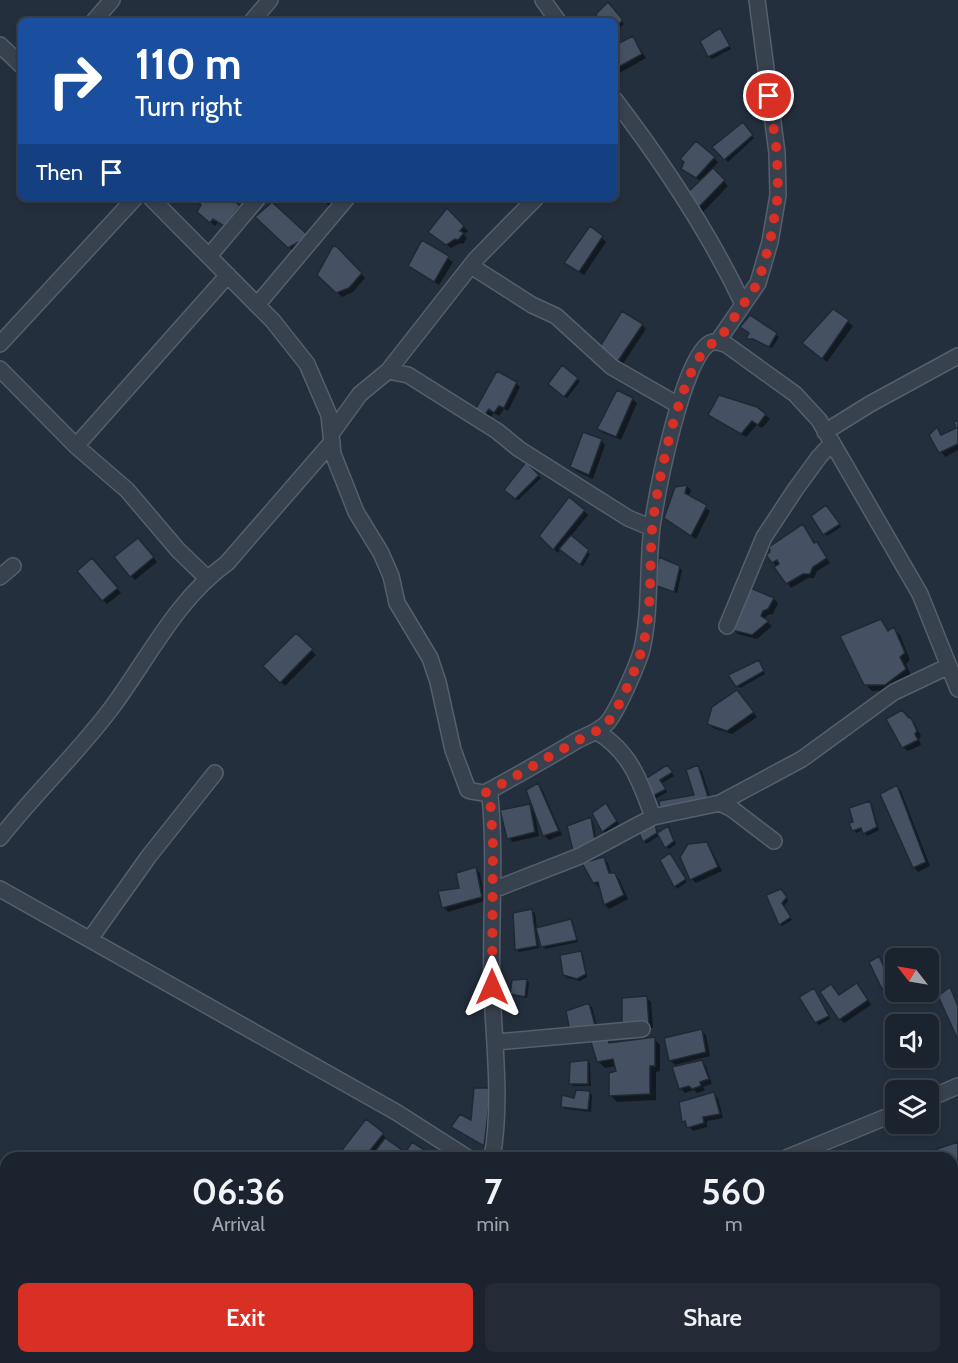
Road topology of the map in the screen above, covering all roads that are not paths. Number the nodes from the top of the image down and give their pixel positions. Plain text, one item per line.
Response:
1 (112, 0) edge
2 (270, 0) edge
3 (543, 0) edge
4 (757, 0) edge
5 (97, 18) edge
6 (255, 18) edge
7 (556, 18) edge
8 (0, 45) edge
9 (18, 62) edge
10 (618, 103) edge
11 (132, 201) edge
12 (153, 201) edge
13 (255, 201) edge
14 (345, 201) edge
15 (533, 201) edge
16 (209, 256) junction
17 (471, 266) junction
18 (228, 275) junction
19 (743, 304) junction
20 (257, 305) junction
21 (718, 341) junction
22 (0, 344) edge
23 (958, 356) edge
24 (0, 369) edge
25 (388, 371) junction
26 (678, 405) junction
27 (829, 437) junction
28 (332, 438) junction
29 (76, 446) junction
30 (652, 528) junction
31 (14, 566) dead end
32 (0, 577) edge
33 (207, 578) junction
34 (727, 626) dead end
35 (949, 666) junction
36 (958, 689) edge
37 (597, 732) junction
38 (215, 773) dead end
39 (485, 793) junction
40 (720, 803) junction
41 (653, 817) junction
42 (0, 838) edge
43 (774, 842) dead end
44 (0, 889) edge
45 (493, 890) junction
46 (90, 939) junction
47 (642, 1029) dead end
48 (496, 1042) junction
49 (958, 1086) edge
50 (939, 1094) edge
51 (885, 1118) edge
52 (459, 1152) edge
53 (492, 1152) edge
54 (801, 1152) edge

1 - 5 street
2 - 6 street
3 - 7 street
4 - 19 street
8 - 9 street
10 - 19 street
11 - 22 street
12 - 16 street
13 - 16 street
14 - 20 street
15 - 17 street
16 - 18 street
17 - 25 street
17 - 26 street
18 - 20 street
18 - 29 street
19 - 21 street
20 - 28 street
21 - 26 street
21 - 27 street
23 - 27 street
24 - 29 street
25 - 28 street
25 - 30 street
26 - 30 street
27 - 34 street
27 - 35 street
28 - 33 street
28 - 39 street
29 - 33 street
30 - 37 street
31 - 32 street
33 - 42 street
35 - 36 street
35 - 40 street
37 - 39 street
37 - 41 street
38 - 46 street
39 - 45 street
40 - 41 street
40 - 43 street
41 - 45 street
44 - 46 street
45 - 48 street
46 - 52 street
47 - 48 street
48 - 53 street
49 - 50 street
51 - 54 street

